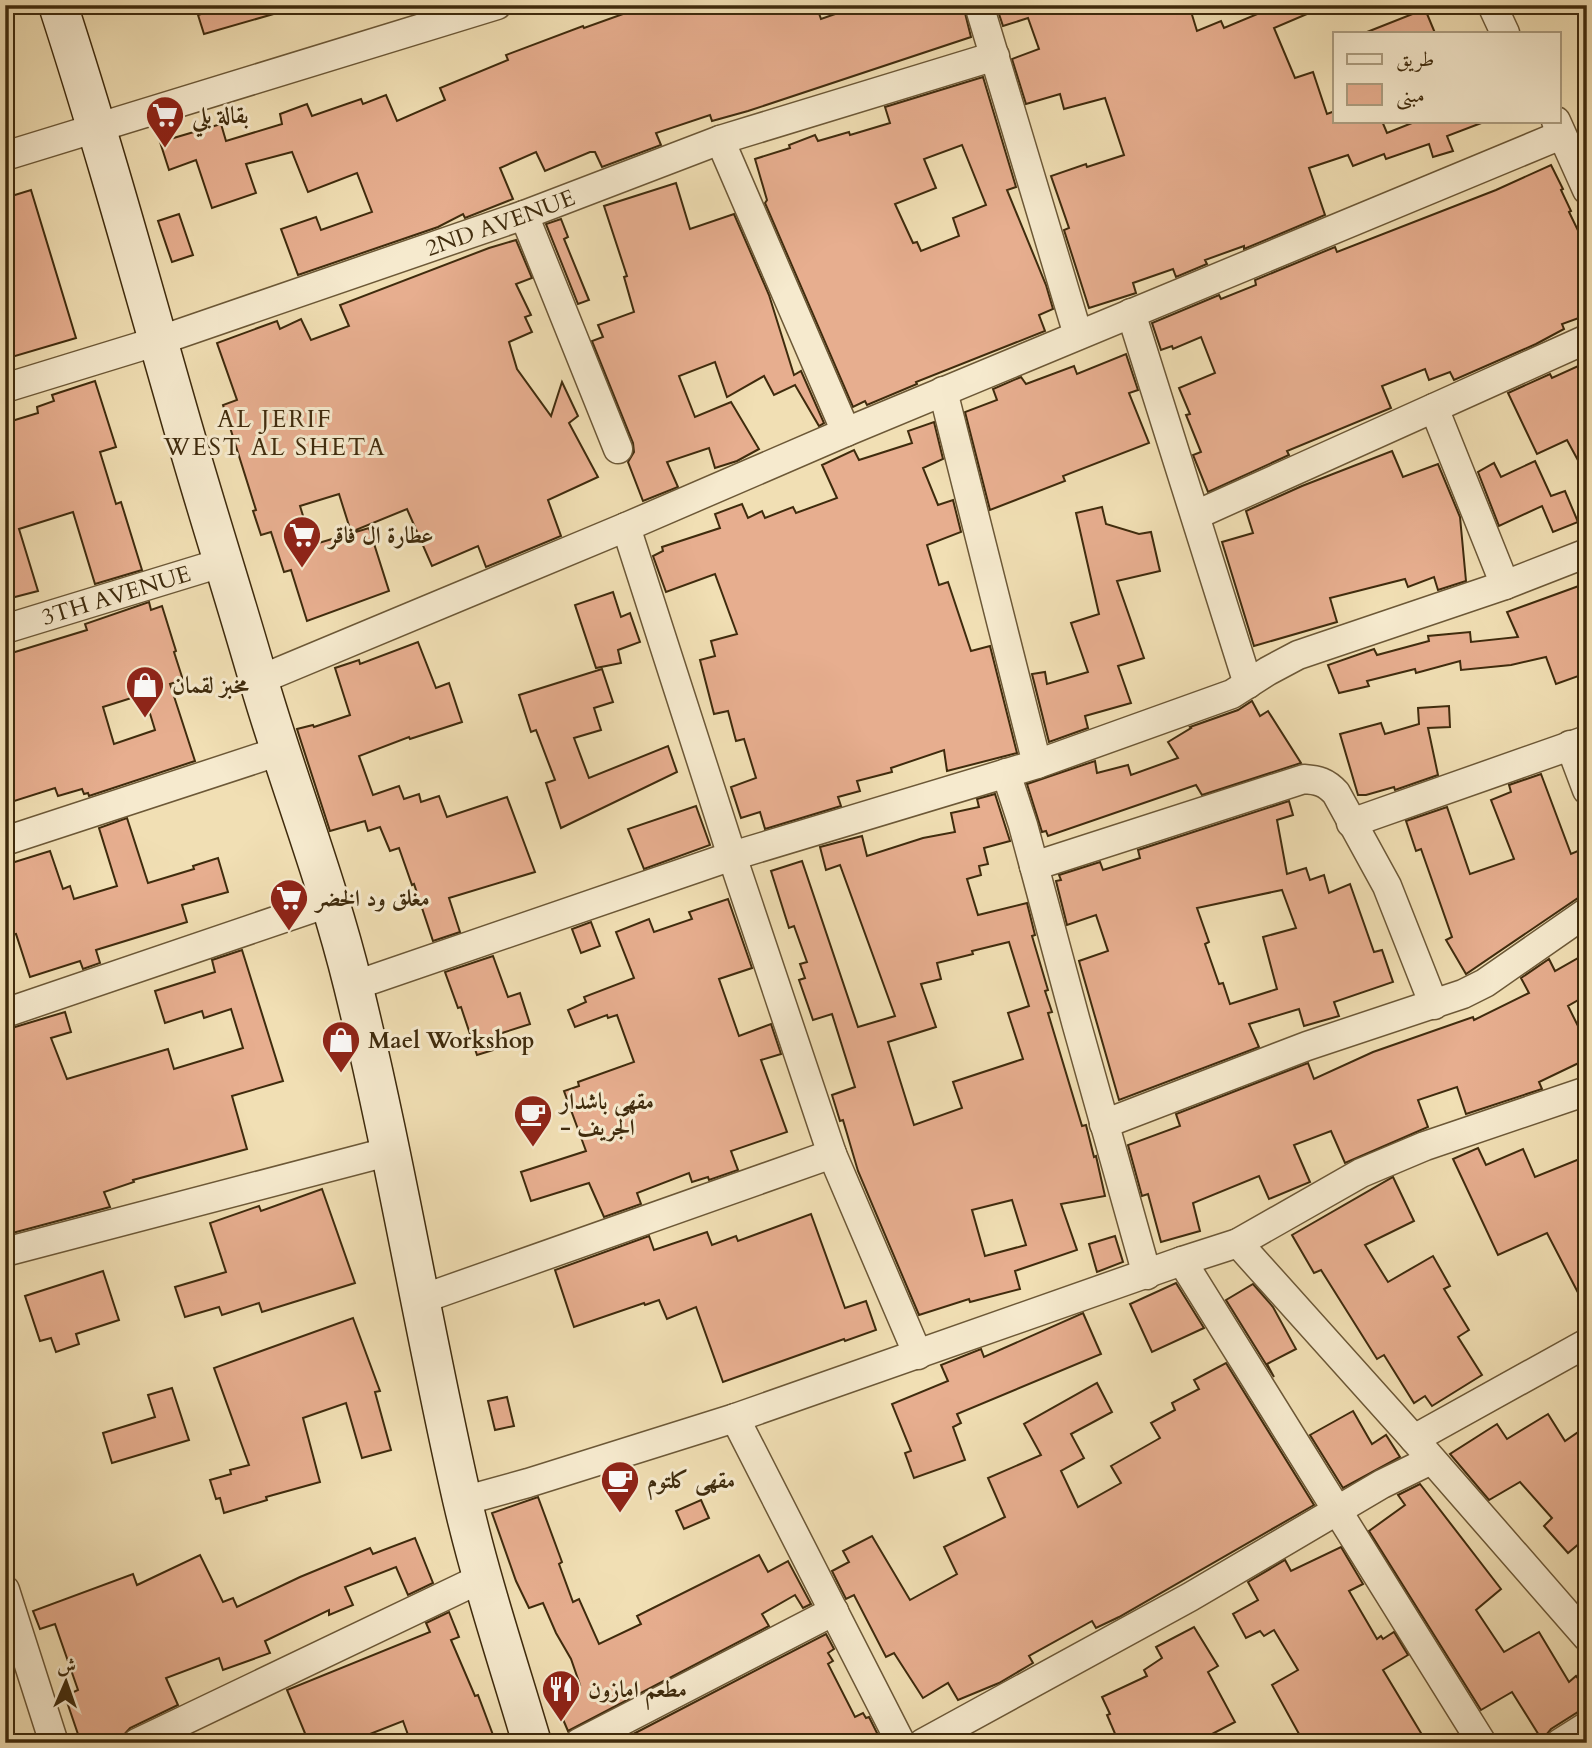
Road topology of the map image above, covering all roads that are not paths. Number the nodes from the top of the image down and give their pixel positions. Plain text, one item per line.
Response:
1 (58, 5) edge
2 (497, 5) edge
3 (979, 5) edge
4 (1492, 5) edge
5 (1505, 32) edge
6 (995, 56) junction
7 (98, 128) junction
8 (1559, 128) edge
9 (720, 140) junction
10 (5, 156) edge
11 (1587, 190) edge
12 (524, 215) junction
13 (1131, 313) junction
14 (1079, 335) junction
15 (1587, 340) edge
16 (158, 341) junction
17 (5, 388) edge
18 (943, 391) junction
19 (1434, 408) junction
20 (846, 432) junction
21 (618, 449) dead end
22 (1196, 515) junction
23 (626, 527) junction
24 (1587, 553) edge
25 (224, 562) junction
26 (1505, 585) junction
27 (5, 629) edge
28 (259, 680) junction
29 (1248, 684) junction
30 (1578, 743) edge
31 (279, 751) junction
32 (1037, 764) junction
33 (1006, 773) junction
34 (1587, 790) edge
35 (1351, 823) junction
36 (5, 841) edge
37 (732, 856) junction
38 (1034, 866) junction
39 (331, 902) junction
40 (1587, 912) edge
41 (353, 986) junction
42 (1434, 1005) junction
43 (5, 1013) edge
44 (1587, 1091) edge
45 (1104, 1124) junction
46 (391, 1151) junction
47 (832, 1154) junction
48 (1238, 1243) junction
49 (5, 1252) edge
50 (1182, 1261) junction
51 (1147, 1275) junction
52 (419, 1300) junction
53 (1587, 1343) edge
54 (918, 1355) junction
55 (735, 1418) junction
56 (1423, 1450) junction
57 (463, 1502) junction
58 (1337, 1512) junction
59 (482, 1578) junction
60 (5, 1590) edge
61 (834, 1611) junction
62 (1587, 1637) edge
63 (1587, 1726) edge
64 (54, 1743) edge
65 (137, 1743) edge
66 (532, 1743) edge
67 (579, 1743) edge
68 (901, 1743) edge
69 (923, 1743) edge
70 (1482, 1743) edge
71 (1560, 1743) edge

1 - 7 street
2 - 7 street
3 - 6 street
4 - 5 street
6 - 9 street, 2ND AVENUE
6 - 14 street
7 - 10 street
7 - 16 street
8 - 11 street
8 - 13 street
9 - 12 street, 2ND AVENUE
9 - 20 street
12 - 16 street, 2ND AVENUE
12 - 21 street
13 - 14 street
13 - 22 street
14 - 18 street
15 - 19 street
16 - 17 street, 2ND AVENUE
16 - 25 street
18 - 20 street
18 - 32 street
19 - 22 street
19 - 26 street
20 - 23 street
22 - 29 street
23 - 28 street
23 - 37 street
24 - 26 street
25 - 27 street, 3TH AVENUE
25 - 28 street
26 - 29 street
28 - 31 street
29 - 32 street
30 - 34 street
30 - 35 street
31 - 36 street
31 - 39 street
32 - 33 street
33 - 37 street
33 - 38 street
35 - 38 street
35 - 42 street
37 - 41 street
37 - 47 street
38 - 45 street
39 - 41 street
39 - 43 street
40 - 42 street
41 - 46 street
42 - 45 street
44 - 48 street
45 - 51 street
46 - 49 street
46 - 52 street
47 - 52 street
47 - 54 street
48 - 50 street
48 - 56 street
50 - 51 street
50 - 58 street
51 - 54 street
52 - 57 street
53 - 56 street
54 - 55 street
55 - 57 street
55 - 61 street
56 - 58 street
56 - 62 street
57 - 59 street
58 - 69 street
58 - 70 street
59 - 65 street
59 - 66 street
60 - 64 street
61 - 67 street
61 - 68 street
63 - 71 street

